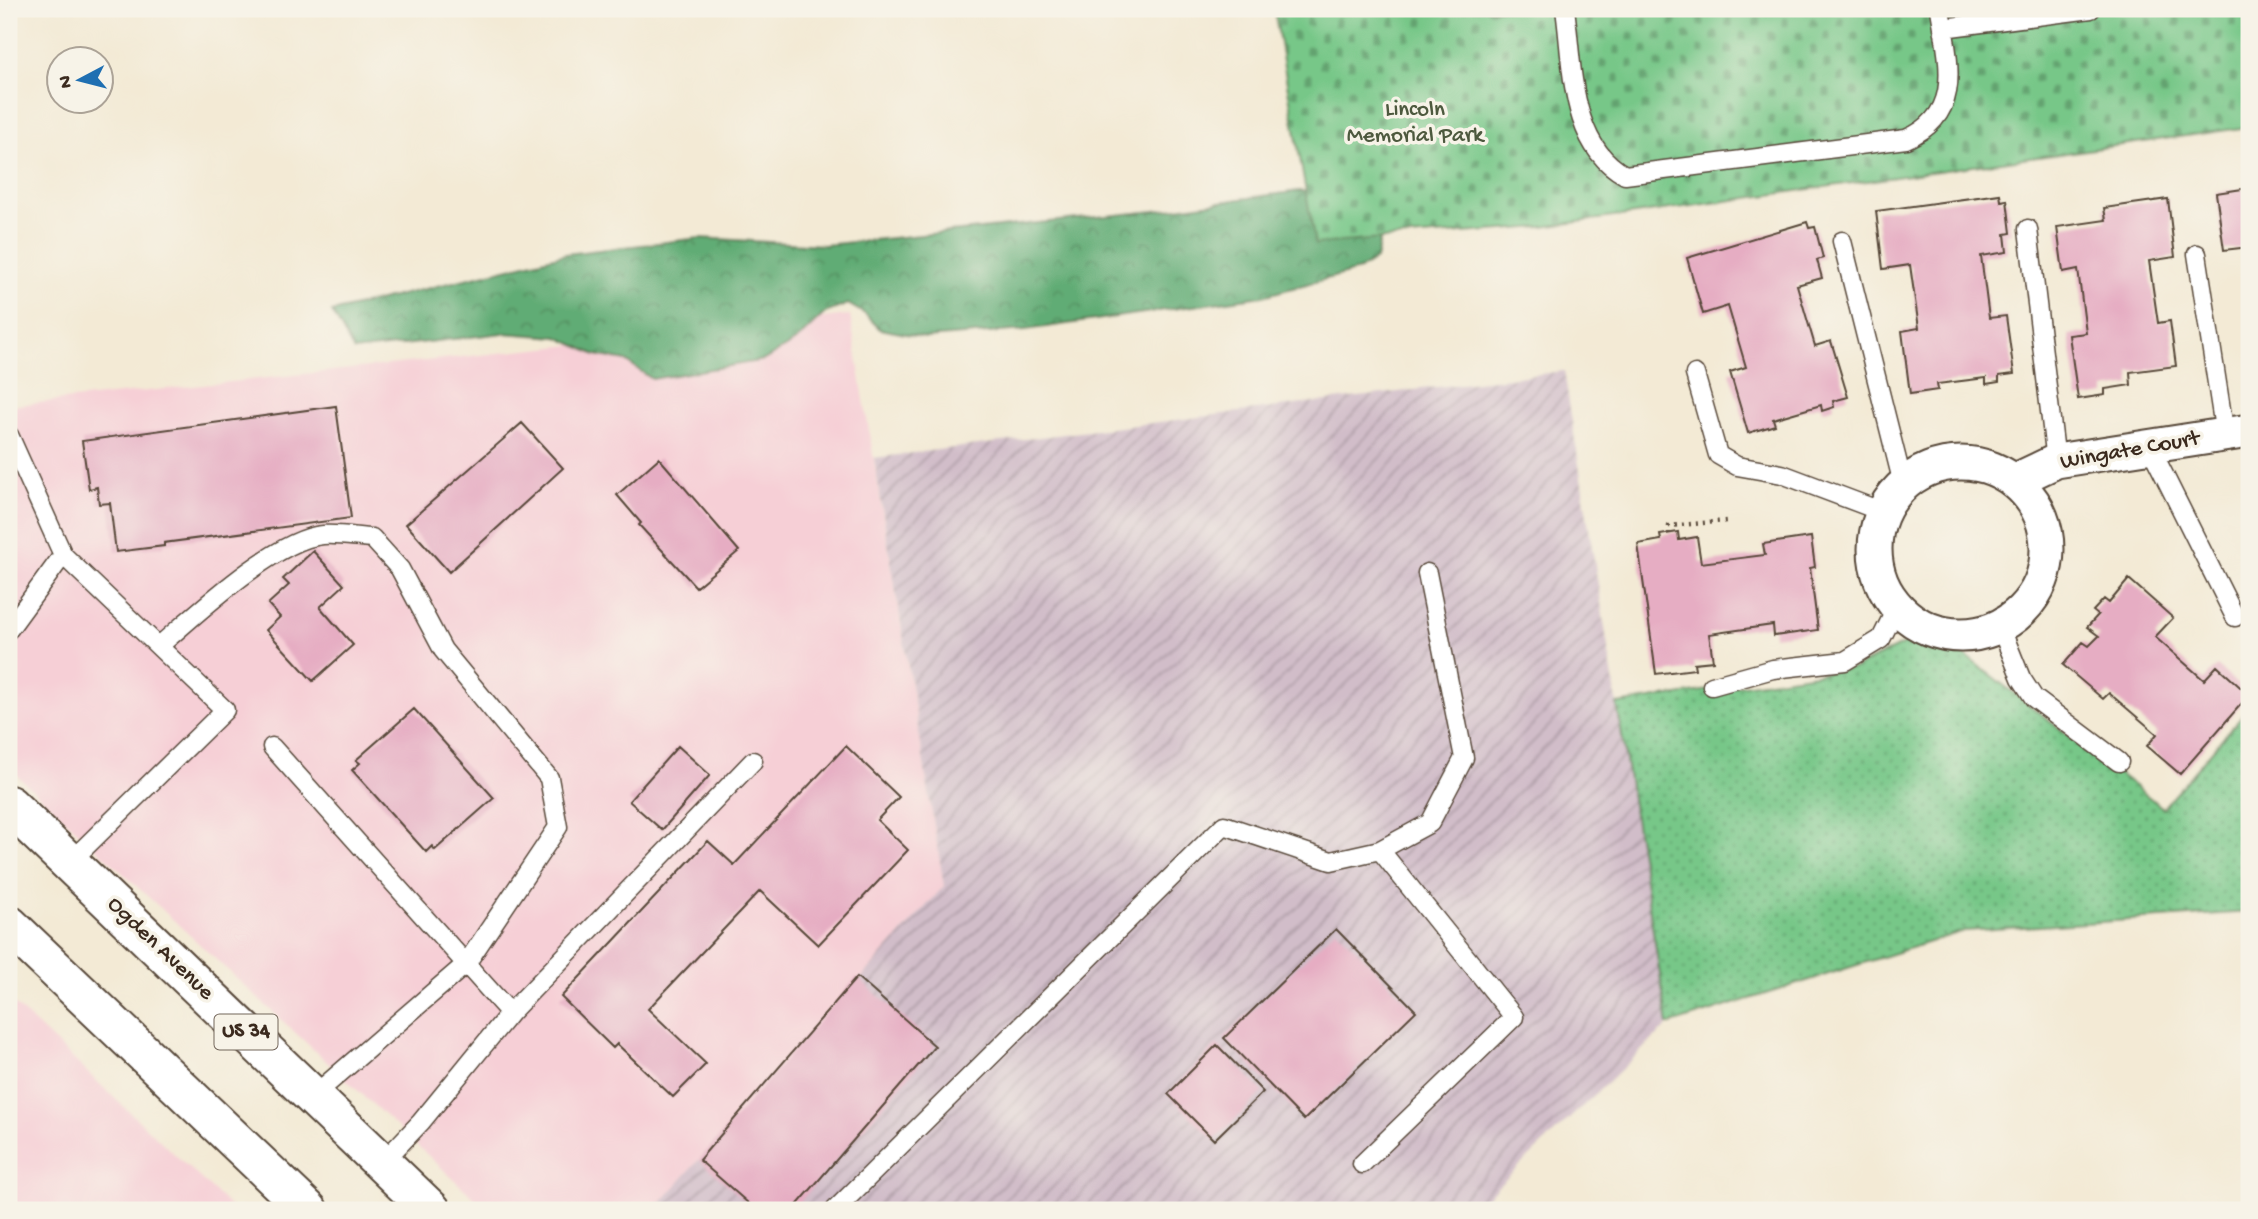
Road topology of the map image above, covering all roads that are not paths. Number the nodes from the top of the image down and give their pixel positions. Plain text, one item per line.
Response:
1 (1565, 9) edge
2 (1940, 9) edge
3 (2091, 9) edge
4 (1943, 28) junction
5 (2028, 229) dead end
6 (1842, 241) dead end
7 (2197, 254) dead end
8 (1695, 374) dead end
9 (2237, 433) edge
10 (9, 435) edge
11 (2148, 446) junction
12 (2056, 461) junction
13 (2014, 481) junction
14 (1903, 484) junction
15 (1883, 512) junction
16 (64, 555) junction
17 (1427, 573) dead end
18 (1897, 607) junction
19 (2235, 617) dead end
20 (2000, 626) junction
21 (9, 629) edge
22 (159, 646) junction
23 (1712, 686) dead end
24 (272, 747) dead end
25 (753, 761) dead end
26 (2119, 762) dead end
27 (9, 805) edge
28 (1380, 850) junction
29 (71, 861) junction
30 (9, 925) edge
31 (466, 964) junction
32 (510, 1013) junction
33 (312, 1097) junction
34 (382, 1163) junction
35 (1362, 1164) dead end
36 (422, 1208) edge
37 (308, 1210) edge
38 (835, 1210) edge

1 - 4 lane
2 - 4 lane
3 - 4 lane
5 - 12 lane
6 - 14 lane
7 - 9 lane
8 - 15 lane
9 - 11 street, Wingate Court
10 - 16 lane
11 - 12 street, Wingate Court
11 - 19 lane
12 - 13 street, Wingate Court
13 - 14 street
13 - 20 street
14 - 15 street
15 - 18 street
16 - 21 lane
16 - 22 lane
17 - 28 lane
18 - 20 street
18 - 23 lane
20 - 26 lane
22 - 29 lane
22 - 31 lane
24 - 31 lane
25 - 32 lane
27 - 29 main road, Ogden Avenue / US 34
28 - 35 lane
28 - 38 lane
29 - 33 main road, Ogden Avenue / US 34
30 - 37 main road
31 - 32 lane
31 - 33 lane
32 - 34 lane
33 - 34 main road, Ogden Avenue / US 34
34 - 36 main road, Ogden Avenue / US 34

